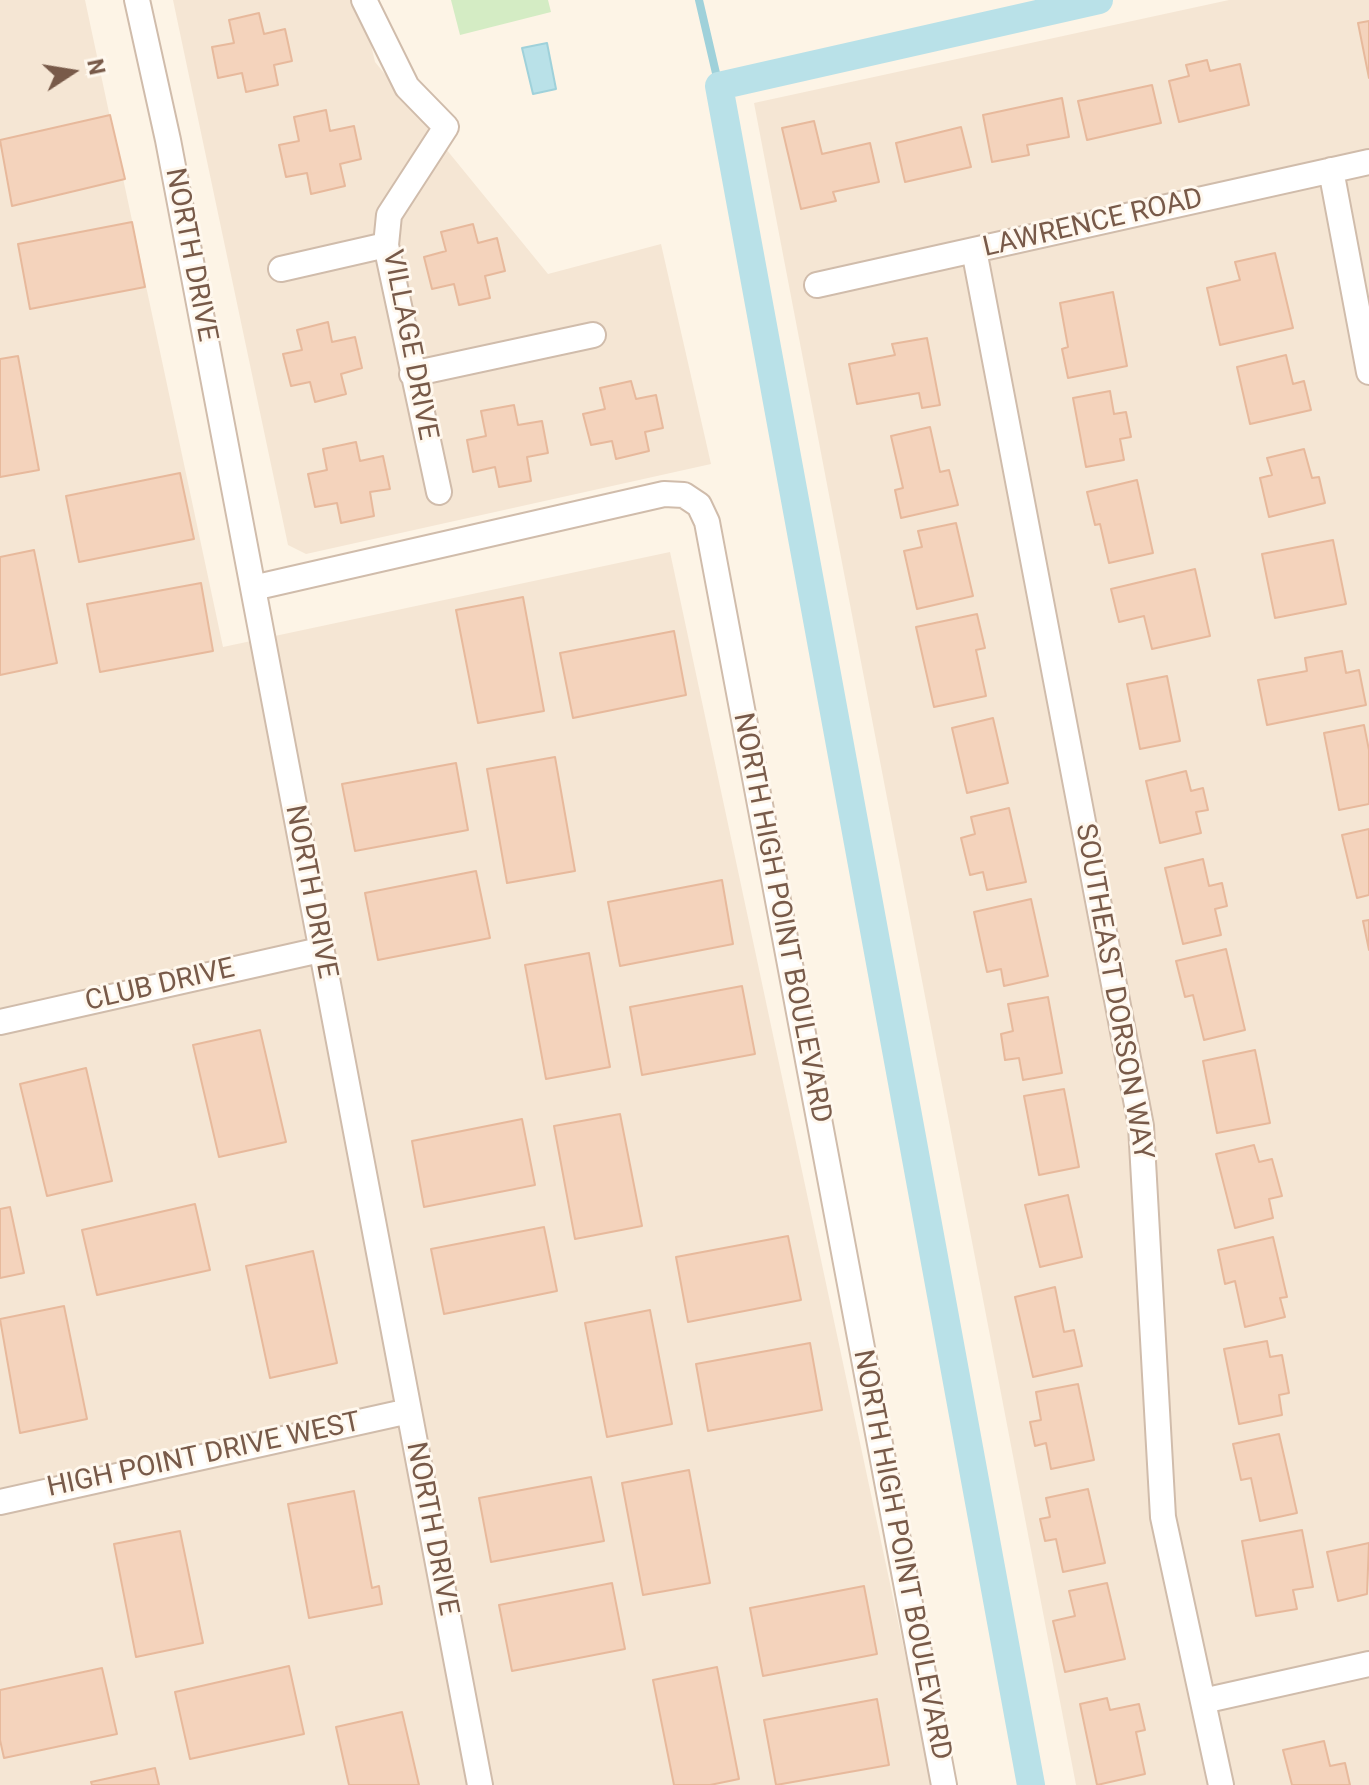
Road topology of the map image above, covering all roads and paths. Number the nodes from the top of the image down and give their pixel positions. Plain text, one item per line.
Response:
1 (137, 0) edge
2 (364, 0) edge
3 (1369, 162) edge
4 (1331, 170) junction
5 (386, 245) junction
6 (974, 250) junction
7 (281, 269) dead end
8 (817, 285) dead end
9 (593, 335) dead end
10 (1369, 372) edge
11 (412, 374) junction
12 (439, 492) dead end
13 (253, 588) junction
14 (320, 950) junction
15 (0, 1022) edge
16 (409, 1411) junction
17 (0, 1502) edge
18 (1369, 1664) edge
19 (1203, 1701) junction
20 (480, 1785) edge
21 (944, 1785) edge
22 (1221, 1785) edge

1 - 13 street, NORTH DRIVE
2 - 5 street, VILLAGE DRIVE
3 - 4 street, LAWRENCE ROAD
4 - 6 street, LAWRENCE ROAD
4 - 10 street
5 - 7 street
5 - 11 street, VILLAGE DRIVE
6 - 8 street, LAWRENCE ROAD
6 - 19 street, SOUTHEAST DORSON WAY
9 - 11 street
11 - 12 street, VILLAGE DRIVE
13 - 14 street, NORTH DRIVE
13 - 21 street, NORTH HIGH POINT BOULEVARD
14 - 15 street, CLUB DRIVE
14 - 16 street, NORTH DRIVE
16 - 17 street, HIGH POINT DRIVE WEST
16 - 20 street, NORTH DRIVE
18 - 19 street
19 - 22 street, SOUTHEAST DORSON WAY

